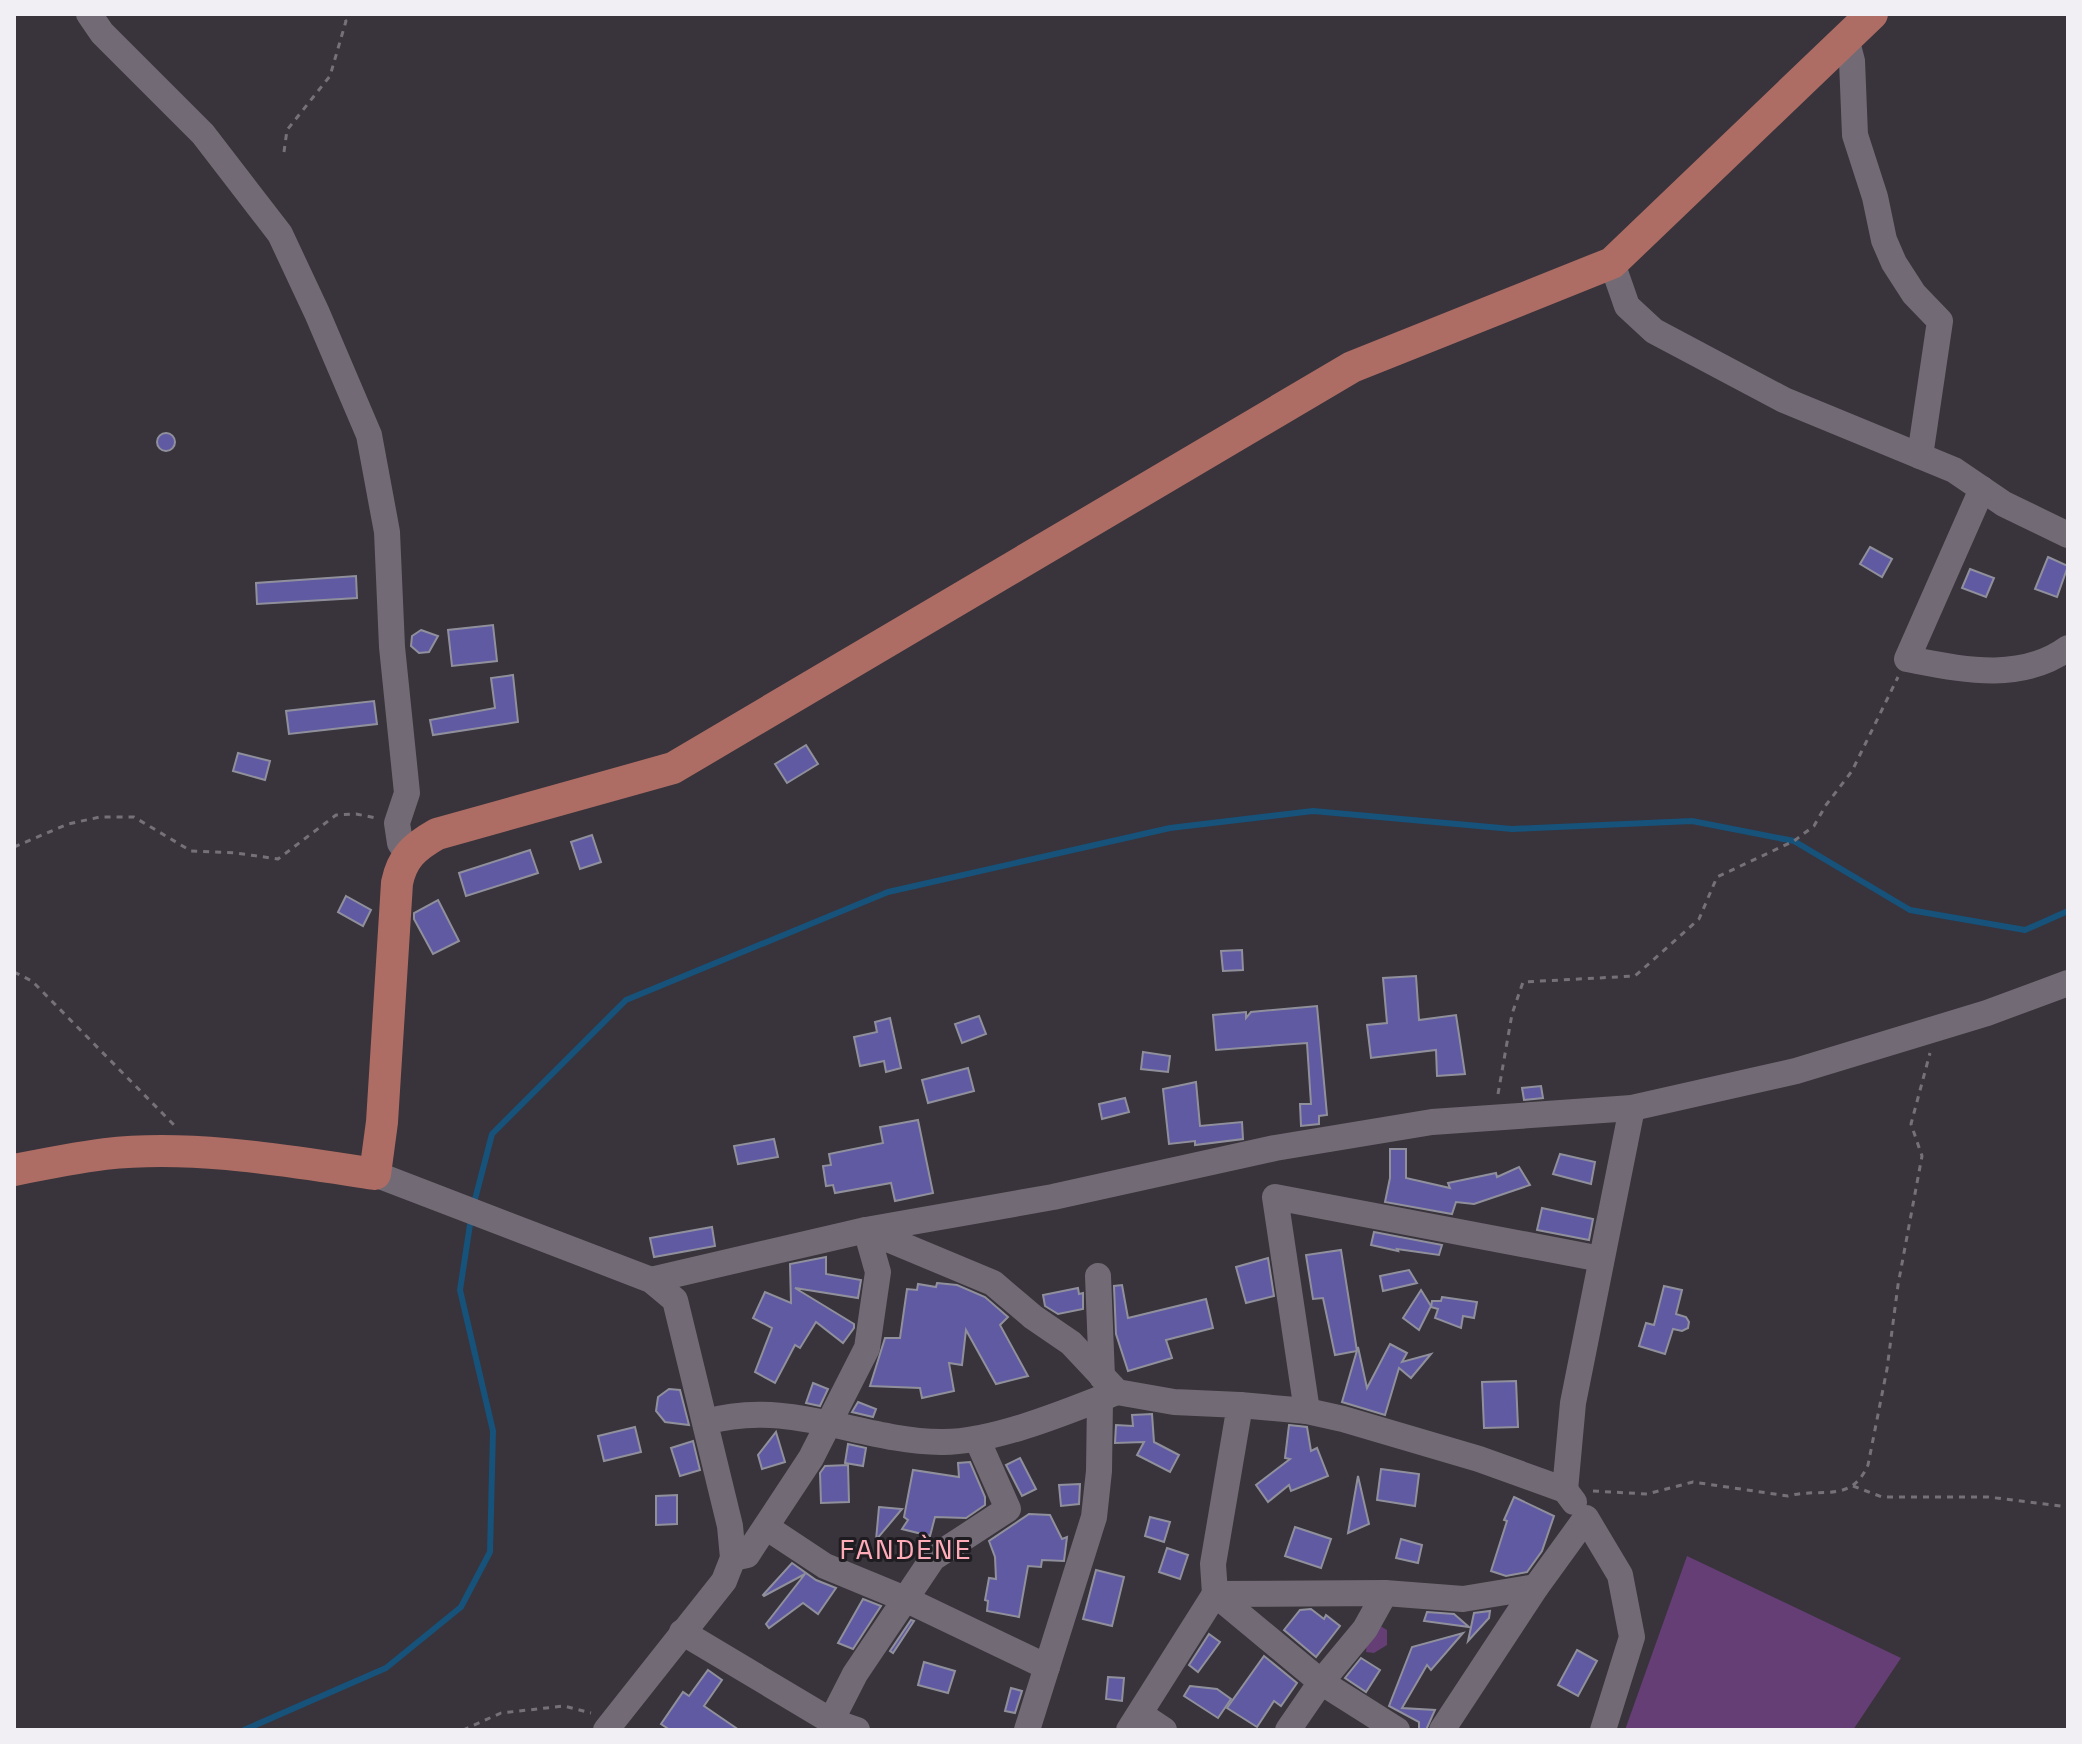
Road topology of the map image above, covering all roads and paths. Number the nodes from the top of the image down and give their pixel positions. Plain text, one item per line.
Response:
1 (89, 14) edge
2 (340, 14) edge
3 (1872, 14) edge
4 (1846, 38) junction
5 (284, 152) dead end
6 (1612, 263) junction
7 (1920, 456) junction
8 (1982, 489) junction
9 (2068, 535) edge
10 (2068, 648) edge
11 (1907, 659) junction
12 (397, 823) junction
13 (14, 847) edge
14 (408, 854) junction
15 (14, 972) edge
16 (2068, 983) edge
17 (1935, 1028) junction
18 (1632, 1108) junction
19 (1494, 1118) junction
20 (201, 1152) junction
21 (14, 1170) edge
22 (375, 1174) junction
23 (866, 1230) junction
24 (1601, 1259) junction
25 (1098, 1276) dead end
26 (651, 1280) junction
27 (1106, 1389) junction
28 (1240, 1405) junction
29 (1307, 1411) junction
30 (706, 1422) junction
31 (829, 1422) junction
32 (977, 1439) junction
33 (1853, 1486) junction
34 (1565, 1490) junction
35 (2068, 1507) edge
36 (1586, 1518) junction
37 (766, 1527) junction
38 (733, 1558) junction
39 (1536, 1587) junction
40 (1385, 1593) junction
41 (1215, 1594) junction
42 (905, 1599) junction
43 (682, 1632) junction
44 (1047, 1667) junction
45 (1321, 1682) junction
46 (1135, 1722) edge
47 (610, 1724) edge
48 (831, 1727) edge
49 (463, 1730) edge
50 (857, 1730) edge
51 (1027, 1730) edge
52 (1164, 1730) edge
53 (1288, 1730) edge
54 (1397, 1730) edge
55 (1442, 1730) edge
56 (1604, 1730) edge

1 - 12 street
2 - 5 path
3 - 4 main road
4 - 6 main road
4 - 7 street
6 - 7 street
6 - 14 main road
7 - 8 street
8 - 9 street
8 - 11 street
10 - 11 street
11 - 19 path
12 - 13 path
12 - 14 street
14 - 22 main road
15 - 20 path
16 - 17 street
17 - 18 street
17 - 33 path
18 - 19 street
18 - 24 street
19 - 23 street
20 - 21 main road
20 - 22 main road
22 - 26 street
23 - 26 street
23 - 27 street
23 - 31 street
24 - 29 street
24 - 34 street
25 - 27 street
26 - 30 street
27 - 28 street
27 - 32 street
27 - 44 street
28 - 29 street
28 - 41 street
29 - 34 street
30 - 31 street
30 - 38 street
31 - 32 street
31 - 37 street
32 - 42 street
33 - 34 path
33 - 35 path
34 - 36 street
36 - 39 street
36 - 56 street
37 - 38 street
37 - 42 street
38 - 43 street
39 - 40 street
39 - 55 street
40 - 41 street
40 - 45 street
41 - 45 street
41 - 46 street
42 - 44 street
42 - 48 street
43 - 47 street
43 - 48 street
44 - 51 street
45 - 53 street
45 - 54 street
46 - 52 street
47 - 49 path
48 - 50 street

